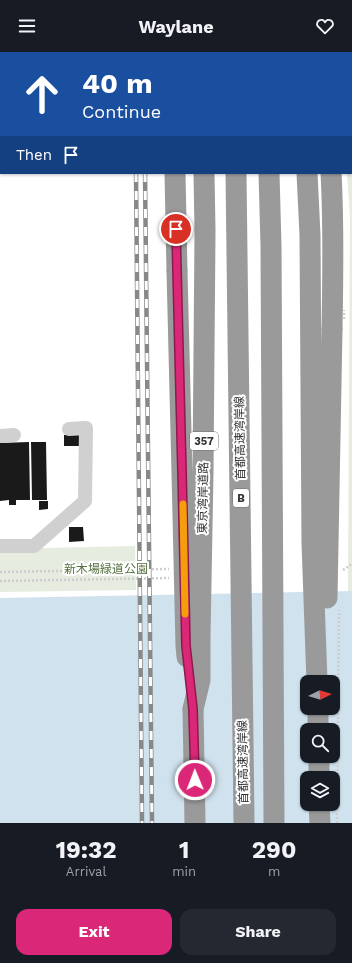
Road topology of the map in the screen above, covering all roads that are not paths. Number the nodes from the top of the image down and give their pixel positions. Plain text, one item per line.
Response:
1 (175, 174) edge
2 (204, 174) edge
3 (236, 174) edge
4 (269, 174) edge
5 (307, 174) edge
6 (331, 174) edge
7 (69, 429) dead end
8 (0, 546) edge
9 (318, 675) edge
10 (319, 675) edge
11 (193, 709) junction
12 (319, 811) edge
13 (195, 823) edge
14 (244, 823) edge
15 (274, 823) edge
16 (320, 823) edge

1 - 11 highway, 357, bridge
2 - 11 highway, 東京湾岸道路 / 357, bridge
3 - 14 highway, 首都高速湾岸線 / B, bridge
4 - 15 highway, bridge
5 - 9 highway, bridge
6 - 10 highway, bridge
7 - 8 lane
11 - 13 highway, 東京湾岸道路 / 357
12 - 16 highway

